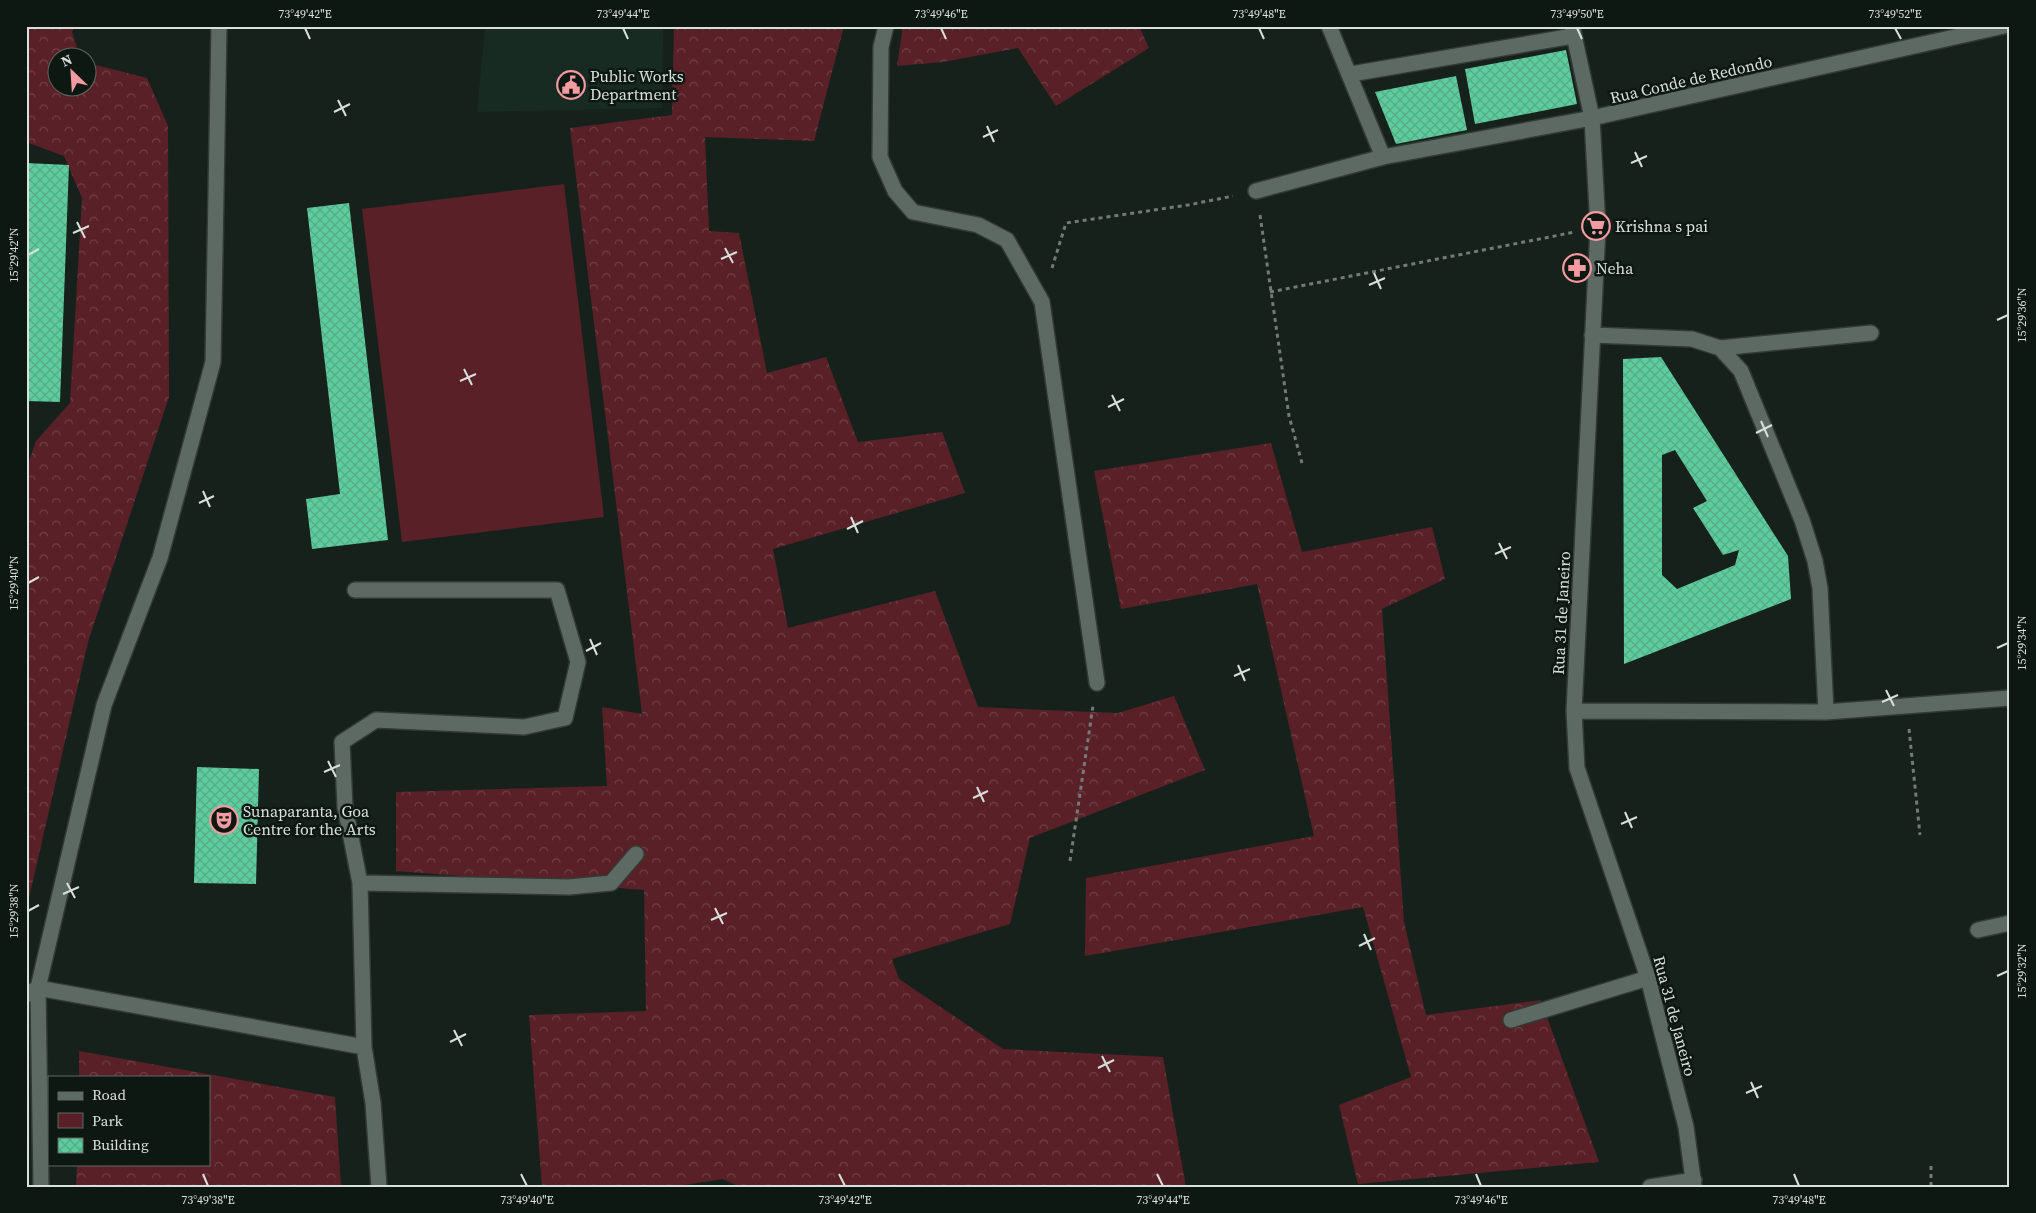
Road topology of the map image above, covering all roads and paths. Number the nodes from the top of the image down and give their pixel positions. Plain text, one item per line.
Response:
1 (219, 26) edge
2 (886, 26) edge
3 (1330, 26) edge
4 (1994, 27) edge
5 (1572, 31) edge
6 (1351, 74) junction
7 (1592, 118) junction
8 (1383, 156) junction
9 (1256, 191) junction
10 (1598, 228) junction
11 (1270, 292) junction
12 (1042, 302) junction
13 (1871, 333) dead end
14 (1592, 336) junction
15 (1720, 348) junction
16 (1302, 464) dead end
17 (355, 590) dead end
18 (1097, 683) joint
19 (2010, 698) edge
20 (1574, 711) junction
21 (1826, 712) junction
22 (1909, 728) dead end
23 (1920, 835) dead end
24 (636, 854) dead end
25 (1070, 861) dead end
26 (360, 883) junction
27 (2010, 922) edge
28 (1978, 930) dead end
29 (1648, 978) junction
30 (32, 992) edge
31 (1511, 1020) dead end
32 (364, 1047) junction
33 (1931, 1166) dead end
34 (1694, 1183) edge
35 (41, 1187) edge
36 (379, 1187) edge
37 (1650, 1187) edge
38 (1932, 1187) edge

1 - 30 street
2 - 12 street
3 - 6 street
4 - 7 street, Rua Conde de Redondo
5 - 6 street
5 - 7 street, Rua 31 de Janeiro
6 - 8 street
7 - 8 street, Rua Conde de Redondo
7 - 10 street, Rua 31 de Janeiro
8 - 9 street, Rua Conde de Redondo
9 - 11 path
9 - 12 path
10 - 11 path
10 - 14 street, Rua 31 de Janeiro
11 - 16 path
12 - 18 street
13 - 15 street
14 - 15 street
14 - 20 street, Rua 31 de Janeiro
15 - 21 street
17 - 26 street
18 - 25 path
19 - 21 street
20 - 21 street
20 - 29 street, Rua 31 de Janeiro
22 - 23 path
24 - 26 street
26 - 32 street
27 - 28 street
29 - 31 street
29 - 34 street, Rua 31 de Janeiro
30 - 32 street
30 - 35 street
32 - 36 street
33 - 38 path
34 - 37 street

